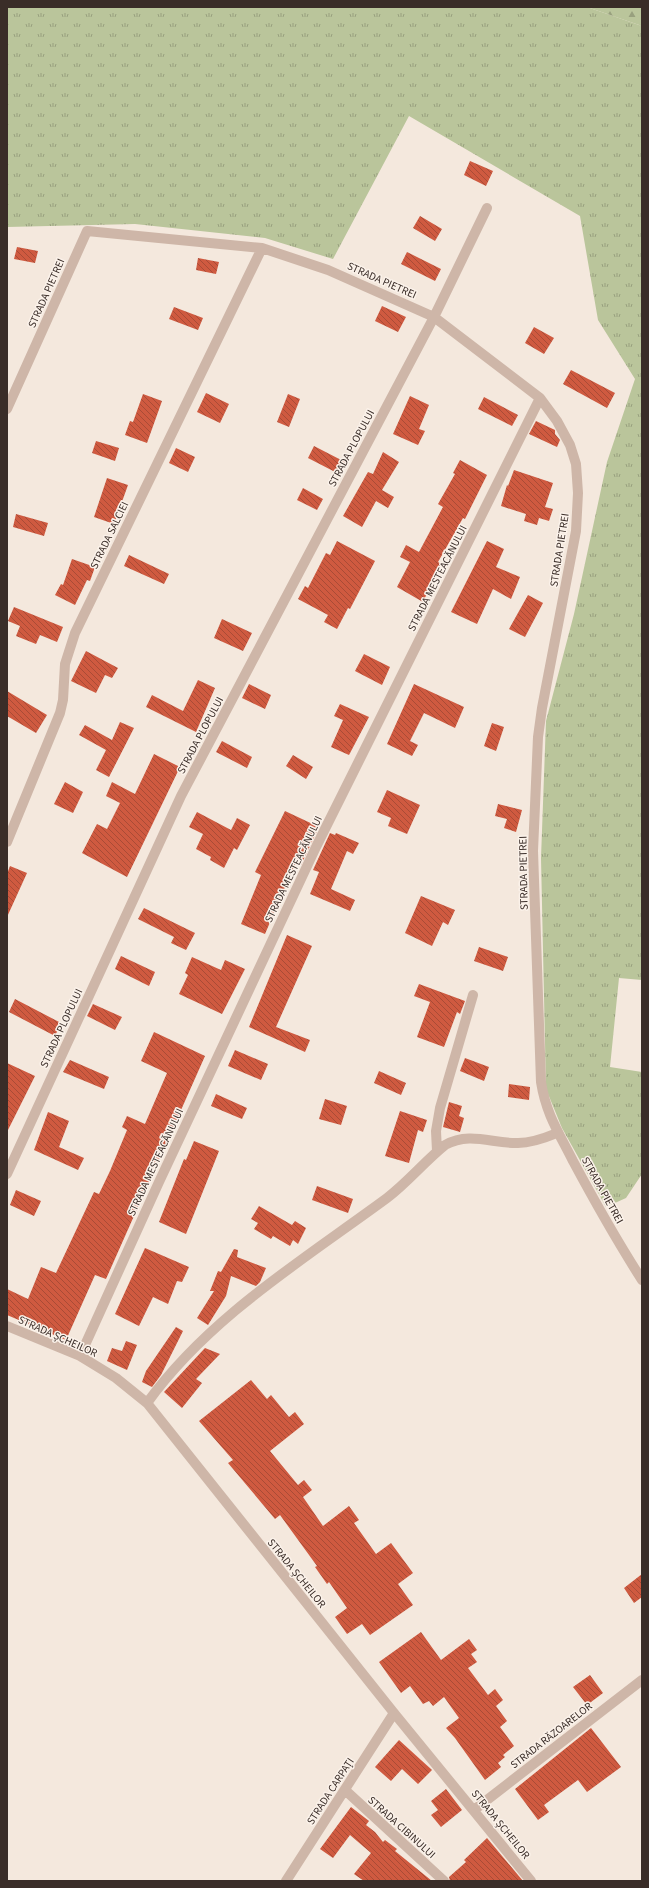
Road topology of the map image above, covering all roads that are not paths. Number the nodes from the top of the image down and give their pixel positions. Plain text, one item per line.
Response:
1 (487, 208) dead end
2 (262, 248) junction
3 (434, 316) junction
4 (540, 398) junction
5 (7, 409) edge
6 (7, 842) edge
7 (473, 995) dead end
8 (557, 1133) junction
9 (438, 1152) junction
10 (7, 1174) edge
11 (642, 1280) edge
12 (7, 1326) edge
13 (80, 1356) junction
14 (147, 1403) junction
15 (642, 1680) edge
16 (394, 1713) junction
17 (345, 1790) junction
18 (474, 1810) junction
19 (286, 1881) edge
20 (444, 1881) edge
21 (531, 1881) edge

1 - 3 street, STRADA PLOPULUI
2 - 3 street, STRADA PIETREI
2 - 5 street, STRADA PIETREI
2 - 6 street, STRADA SALCIEI
3 - 4 street, STRADA PIETREI
3 - 10 street, STRADA PLOPULUI
4 - 8 street, STRADA PIETREI
4 - 13 street, STRADA MESTEACĂNULUI
7 - 9 street
8 - 9 street
8 - 11 street, STRADA PIETREI
9 - 14 street
12 - 13 street, STRADA ȘCHEILOR
13 - 14 street, STRADA ȘCHEILOR
14 - 16 street, STRADA ȘCHEILOR
15 - 18 street, STRADA RĂZOARELOR
16 - 17 street, STRADA CARPAȚI
16 - 18 street, STRADA ȘCHEILOR
17 - 19 street, STRADA CARPAȚI
17 - 20 street, STRADA CIBINULUI
18 - 21 street, STRADA ȘCHEILOR

